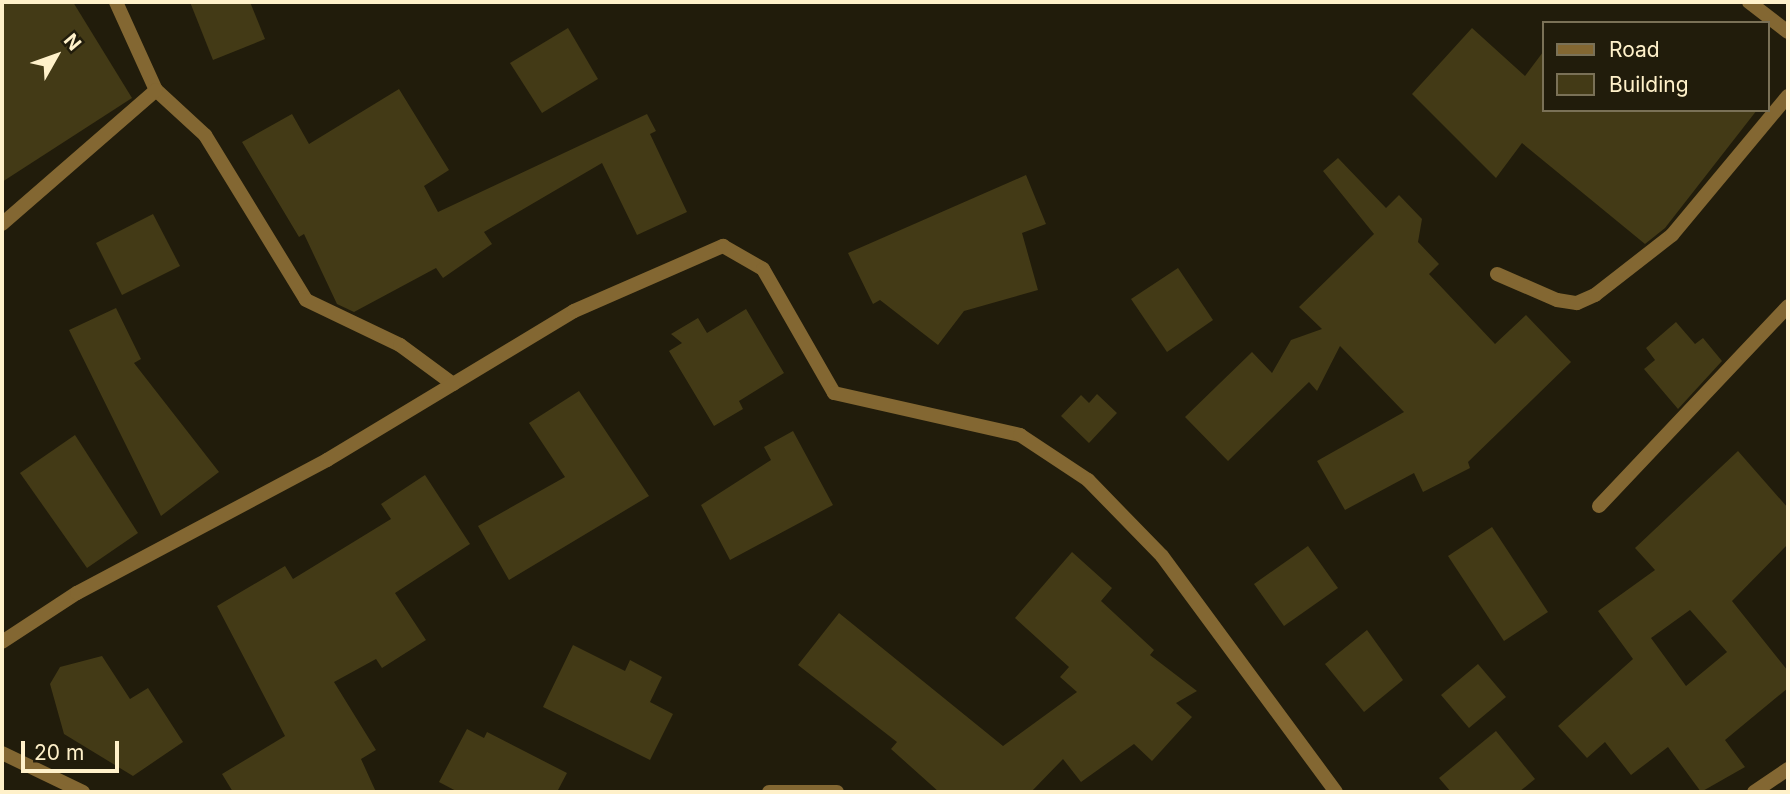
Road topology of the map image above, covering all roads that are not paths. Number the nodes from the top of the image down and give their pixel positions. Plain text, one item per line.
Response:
1 (116, 2) edge
2 (1749, 2) edge
3 (1788, 32) edge
4 (156, 90) junction
5 (1788, 96) edge
6 (2, 224) edge
7 (1497, 274) dead end
8 (1788, 306) edge
9 (453, 384) junction
10 (1599, 506) dead end
11 (2, 642) edge
12 (2, 753) edge
13 (1788, 769) edge
14 (83, 792) edge
15 (769, 792) edge
16 (837, 792) edge
17 (1336, 792) edge
18 (1754, 792) edge

1 - 4 street
2 - 3 street
4 - 6 street
4 - 9 street
5 - 7 street
8 - 10 street
9 - 11 street
9 - 17 street
12 - 14 street
13 - 18 street
15 - 16 street

